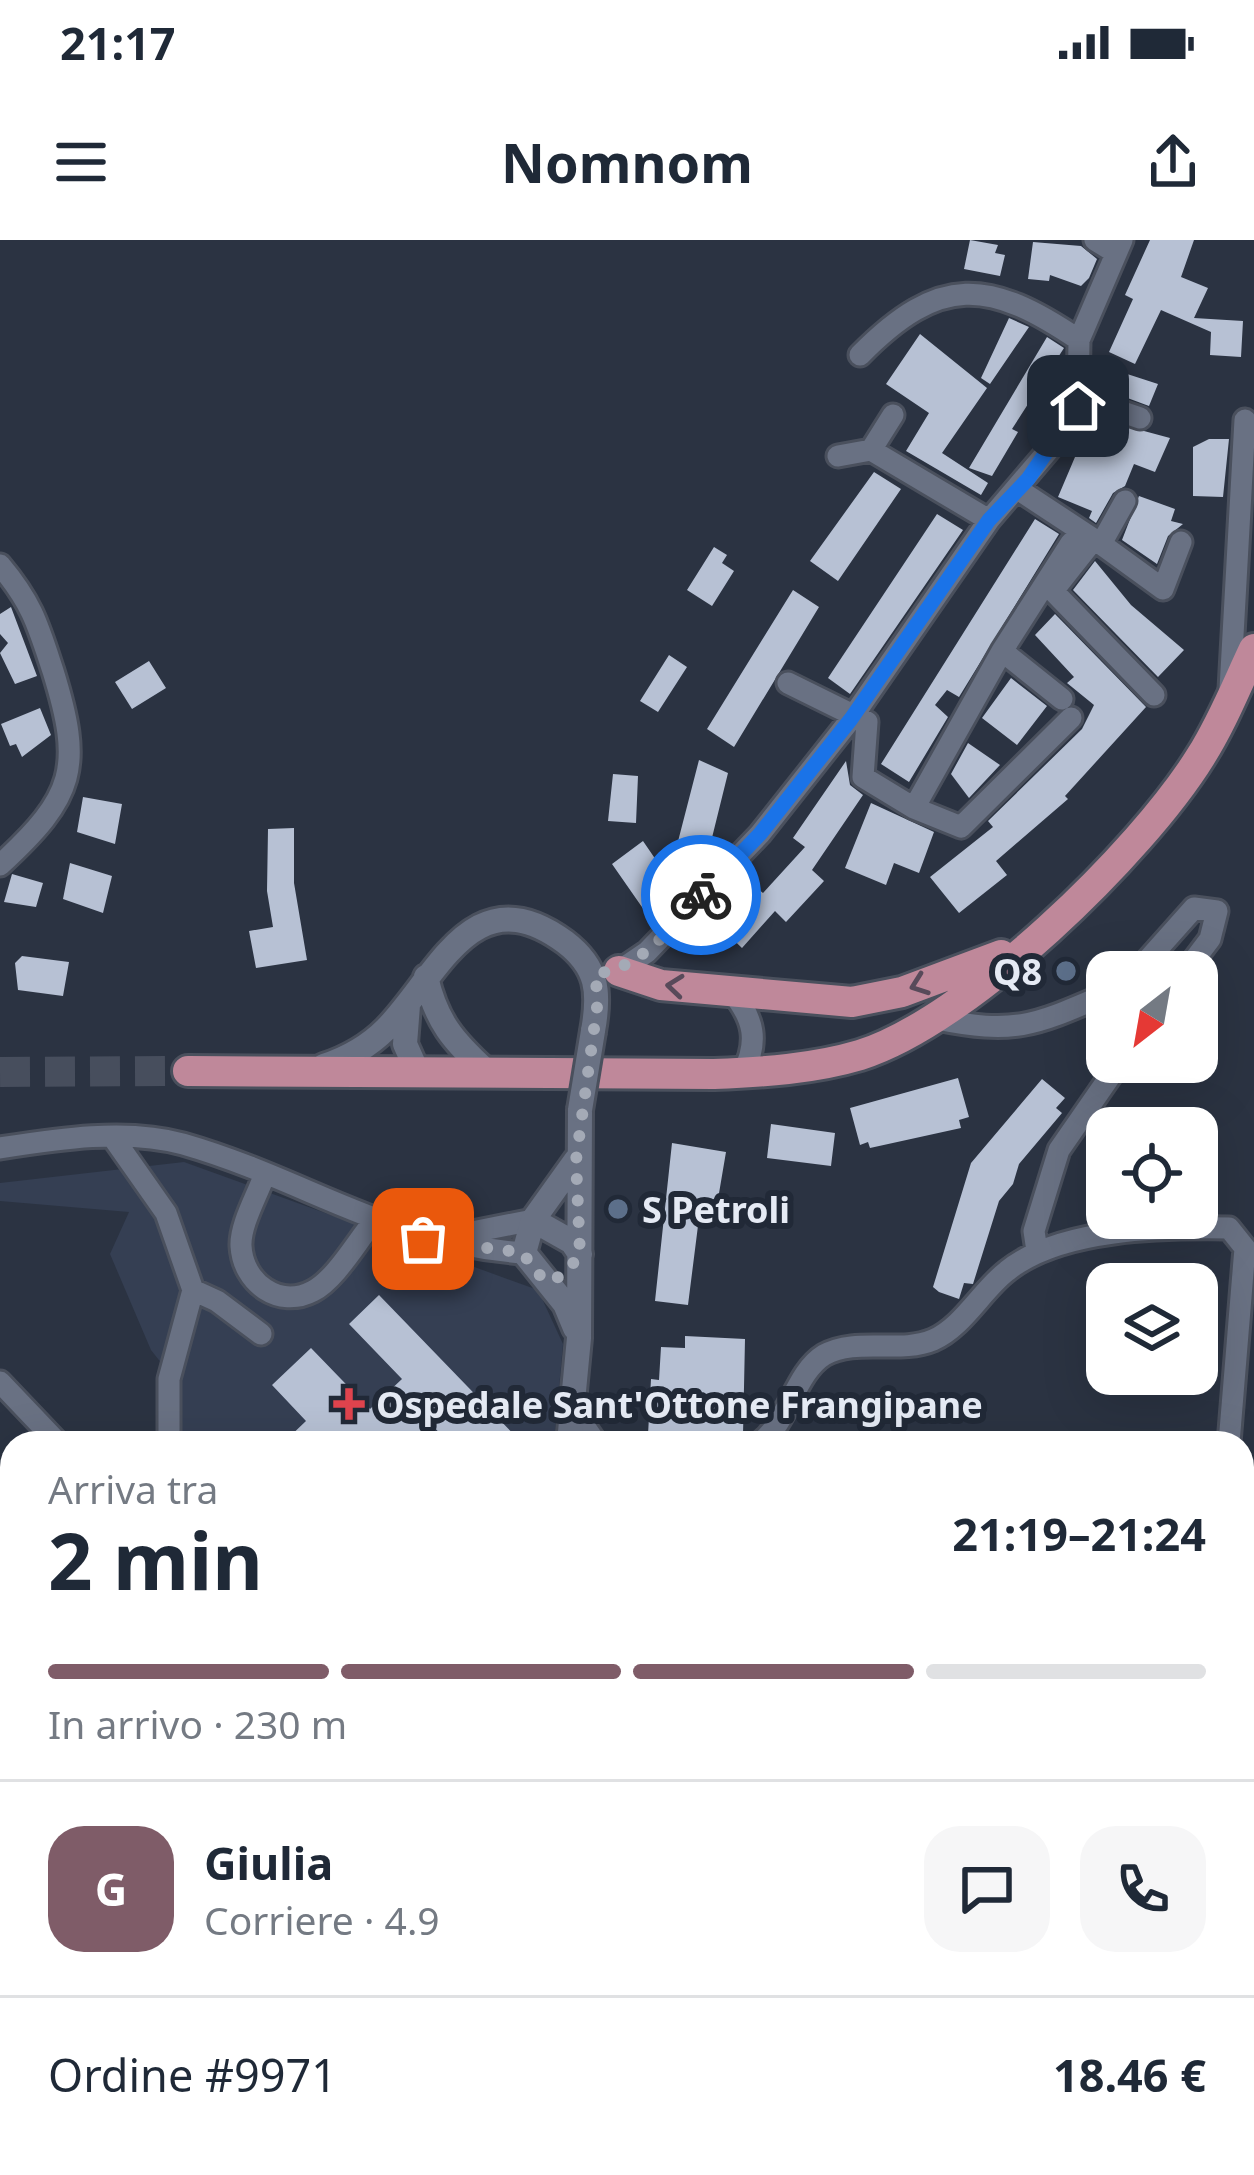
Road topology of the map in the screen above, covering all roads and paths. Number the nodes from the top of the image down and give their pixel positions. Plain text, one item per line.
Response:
1 (1095, 240) edge
2 (1119, 247) edge
3 (1079, 340) junction
4 (860, 355) dead end
5 (1078, 398) junction
6 (893, 415) dead end
7 (1140, 418) dead end
8 (1245, 419) dead end
9 (871, 450) junction
10 (838, 456) dead end
11 (1019, 490) junction
12 (1125, 501) dead end
13 (989, 520) junction
14 (1098, 541) junction
15 (1181, 542) dead end
16 (1071, 543) dead end
17 (0, 566) edge
18 (1002, 650) junction
19 (1254, 650) edge
20 (788, 683) dead end
21 (1154, 695) dead end
22 (1229, 702) junction
23 (851, 719) junction
24 (914, 808) junction
25 (0, 865) edge
26 (1028, 944) junction
27 (1156, 951) edge
28 (1199, 951) edge
29 (607, 972) junction
30 (426, 977) junction
31 (732, 992) junction
32 (409, 1002) junction
33 (1086, 1003) edge
34 (435, 1014) junction
35 (937, 1018) junction
36 (316, 1068) junction
37 (188, 1071) tunnel mouth
38 (417, 1071) junction
39 (486, 1071) junction
40 (742, 1072) junction
41 (1105, 1083) edge
42 (114, 1139) junction
43 (0, 1148) edge
44 (576, 1160) junction
45 (264, 1176) junction
46 (533, 1220) junction
47 (374, 1221) junction
48 (423, 1239) junction
49 (1037, 1251) junction
50 (524, 1253) junction
51 (580, 1254) junction
52 (549, 1282) junction
53 (193, 1290) junction
54 (261, 1334) dead end
55 (579, 1338) junction
56 (0, 1382) edge
57 (573, 1410) junction
58 (47, 1431) edge
59 (169, 1431) edge
60 (570, 1431) edge
61 (588, 1431) edge
62 (774, 1431) edge
63 (1230, 1431) edge

1 - 2 street
2 - 3 street
3 - 4 street
3 - 5 street
5 - 7 street
5 - 11 street
6 - 9 street
8 - 22 street
9 - 10 street
9 - 13 street
11 - 13 street
11 - 14 street
12 - 14 street
13 - 23 street
14 - 15 street
14 - 21 street
16 - 18 street
17 - 25 street
18 - 24 street
18 - 24 street
19 - 22 main road
20 - 23 street
22 - 26 main road
23 - 24 street
23 - 29 street
26 -> 31 main road
26 - 35 main road
27 - 28 street
29 - 30 street
31 -> 29 main road
29 - 44 street, bridge
30 - 32 street
30 - 34 street
31 - 40 street
32 - 36 street
32 - 38 street
33 - 35 street
34 - 38 street
34 - 39 street
35 - 40 main road
36 - 37 main road
36 - 38 main road
38 - 39 main road
39 - 40 main road
41 - 49 street
42 - 43 street
42 - 45 street
42 - 53 street
44 - 46 street
44 - 51 street
45 - 47 street
45 - 47 street
46 - 48 street
46 - 50 street
46 - 51 street
47 - 48 street
48 - 50 street
49 - 62 street
49 - 63 street
50 - 52 street
51 - 52 street
51 - 55 street
52 - 55 street
53 - 54 street
53 - 59 street
55 - 57 street
56 - 58 street
57 - 60 street
57 - 61 street

